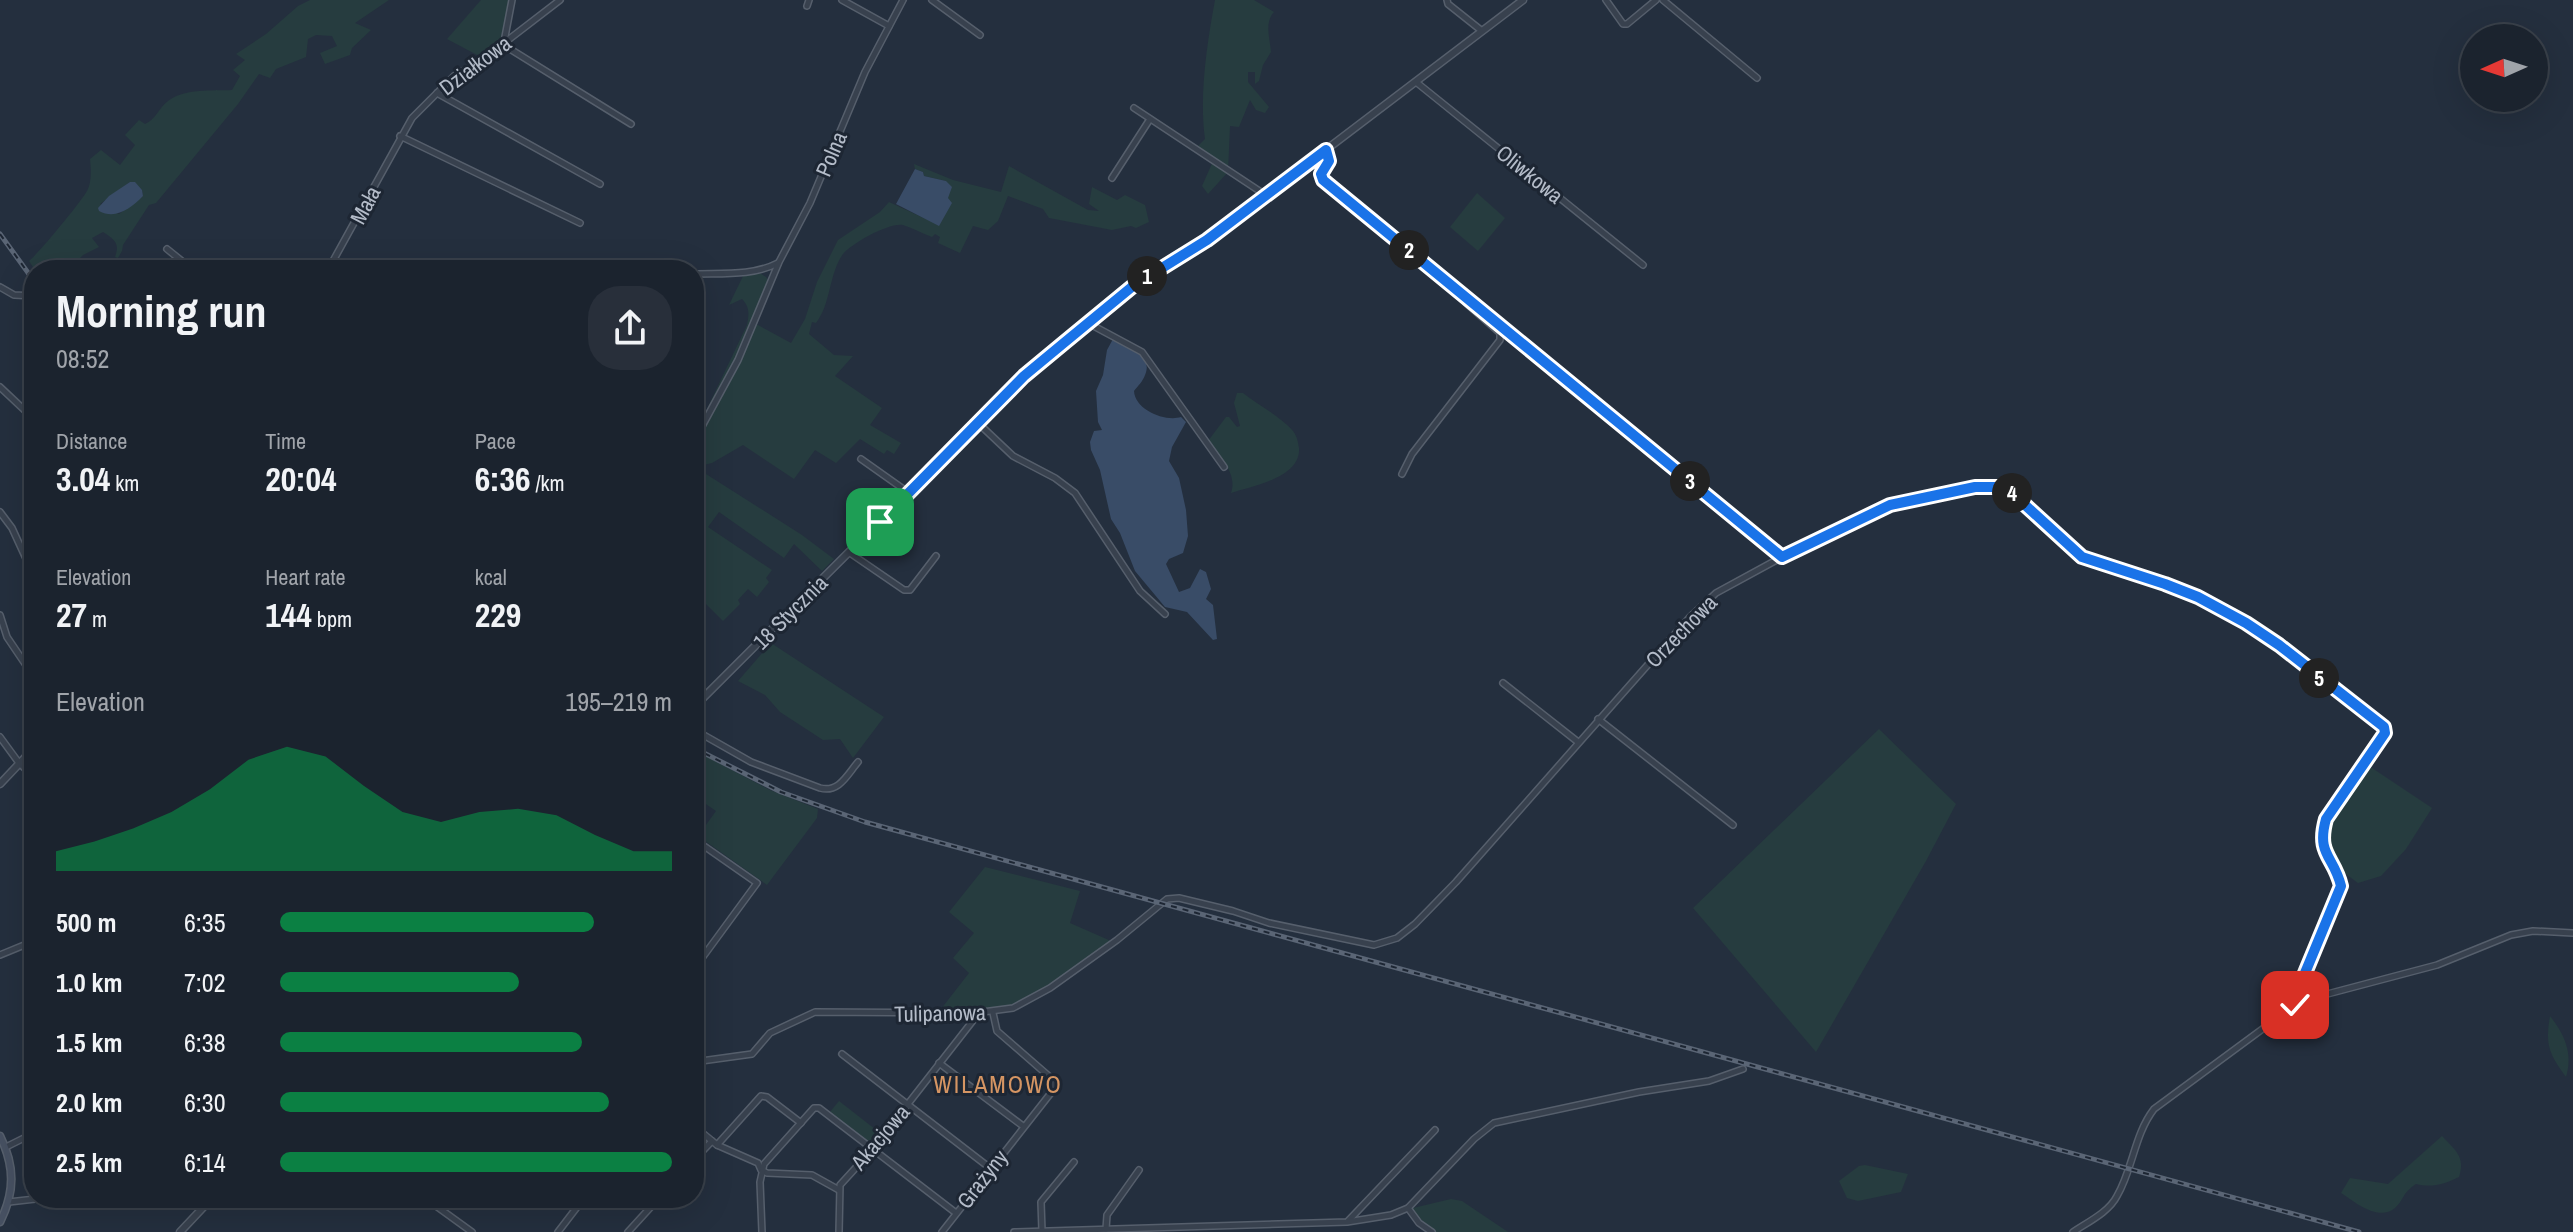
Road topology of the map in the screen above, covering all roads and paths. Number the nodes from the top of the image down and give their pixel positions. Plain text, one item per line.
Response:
1 (512, 0) edge
2 (560, 0) edge
3 (842, 0) edge
4 (903, 0) edge
5 (932, 0) edge
6 (1447, 0) edge
7 (1523, 0) edge
8 (1606, 0) edge
9 (1656, 0) edge
10 (1663, 0) edge
11 (889, 26) junction
12 (1482, 31) junction
13 (980, 35) dead end
14 (503, 44) junction
15 (1757, 78) dead end
16 (1416, 82) junction
17 (437, 93) junction
18 (1134, 108) dead end
19 (1150, 119) junction
20 (631, 124) dead end
21 (400, 137) junction
22 (1326, 150) junction
23 (1112, 178) dead end
24 (600, 184) dead end
25 (1267, 196) junction
26 (580, 223) dead end
27 (167, 249) dead end
28 (181, 260) edge
29 (333, 260) edge
30 (779, 262) junction
31 (1643, 265) dead end
32 (761, 269) junction
33 (704, 273) edge
34 (771, 281) junction
35 (0, 287) edge
36 (1463, 293) junction
37 (24, 296) edge
38 (1088, 323) junction
39 (0, 387) edge
40 (24, 410) edge
41 (704, 423) edge
42 (978, 423) junction
43 (861, 459) dead end
44 (1224, 467) dead end
45 (1402, 474) dead end
46 (909, 493) junction
47 (0, 512) edge
48 (850, 553) junction
49 (24, 554) edge
50 (936, 556) dead end
51 (1782, 557) junction
52 (1165, 614) dead end
53 (0, 615) edge
54 (24, 662) edge
55 (1503, 683) dead end
56 (704, 697) edge
57 (1598, 719) junction
58 (704, 735) edge
59 (0, 737) edge
60 (1578, 742) junction
61 (24, 758) edge
62 (858, 762) dead end
63 (19, 763) junction
64 (24, 768) edge
65 (0, 784) edge
66 (1733, 825) dead end
67 (704, 846) edge
68 (1167, 899) joint
69 (2573, 933) edge
70 (24, 945) edge
71 (0, 955) edge
72 (704, 955) edge
73 (2295, 1005) junction
74 (975, 1013) junction
75 (993, 1013) junction
76 (842, 1054) dead end
77 (704, 1061) edge
78 (939, 1063) junction
79 (1743, 1069) dead end
80 (907, 1105) junction
81 (801, 1123) junction
82 (1023, 1126) junction
83 (1435, 1130) dead end
84 (704, 1134) edge
85 (0, 1136) edge
86 (24, 1138) edge
87 (715, 1143) junction
88 (6, 1147) junction
89 (872, 1150) junction
90 (704, 1152) edge
91 (1074, 1162) dead end
92 (990, 1168) junction
93 (761, 1170) junction
94 (1139, 1170) dead end
95 (839, 1190) junction
96 (24, 1200) edge
97 (9, 1202) junction
98 (203, 1208) edge
99 (438, 1208) edge
100 (576, 1208) edge
101 (650, 1208) edge
102 (1408, 1208) junction
103 (956, 1213) junction
104 (0, 1222) edge
105 (1347, 1222) junction
106 (1315, 1223) junction
107 (1232, 1228) edge
108 (1106, 1229) junction
109 (465, 1230) edge
110 (1088, 1230) edge
111 (1042, 1231) edge
112 (180, 1232) edge
113 (472, 1232) edge
114 (558, 1232) edge
115 (628, 1232) edge
116 (762, 1232) edge
117 (839, 1232) edge
118 (942, 1232) edge
119 (1014, 1232) edge
120 (1316, 1232) edge
121 (1432, 1232) edge
122 (2073, 1232) edge

1 - 14 street
2 - 14 street, Działkowa
3 - 11 street
4 - 11 street, Polna
5 - 13 street
6 - 12 street
7 - 12 street, 18 Stycznia
8 - 9 street
10 - 15 street
11 - 30 street, Polna
12 - 16 street, 18 Stycznia
14 - 17 street, Działkowa
14 - 20 street
16 - 22 street, 18 Stycznia
16 - 31 street, Oliwkowa
17 - 21 street, Działkowa
17 - 24 street
18 - 19 street
19 - 23 street
19 - 25 street
21 - 26 street
21 - 29 street, Mała
22 - 25 street, 18 Stycznia
22 - 36 street
25 - 38 street, 18 Stycznia
27 - 28 street
30 - 32 street
30 - 34 street, Polna
32 - 33 street
32 - 34 street
34 - 41 street, Polna
35 - 37 street
36 - 45 street
36 - 51 street
38 - 42 street, 18 Stycznia
38 - 44 street
39 - 40 street
42 - 46 street, 18 Stycznia
42 - 52 street
43 - 46 street
46 - 48 street, 18 Stycznia
47 - 49 street
48 - 50 street
48 - 56 street, 18 Stycznia
51 - 57 street, Orzechowa
51 - 73 street, Orzechowa
53 - 54 street
55 - 60 street
57 - 60 street, Orzechowa
57 - 66 street
58 - 62 street
59 - 63 street
60 - 68 street, Orzechowa
61 - 63 street
63 - 64 street
63 - 65 street
67 - 72 street
68 - 75 street, Tulipanowa
69 - 73 street
70 - 71 street
73 - 122 street
74 - 75 street, Tulipanowa
74 - 77 street, Tulipanowa
74 - 78 street, Akacjowa
75 - 82 street, Grażyny
76 - 80 street
78 - 80 street, Akacjowa
78 - 82 street
79 - 102 street
80 - 89 street, Akacjowa
80 - 92 street
81 - 87 street
81 - 89 street
81 - 93 street
82 - 92 street, Grażyny
83 - 105 street
84 - 87 street
85 - 88 main road
86 - 88 street
87 - 90 street
87 - 93 street
88 - 97 main road
89 - 95 street, Akacjowa
89 - 103 street
91 - 111 street
92 - 103 street, Grażyny
93 - 95 street
93 - 116 street
94 - 108 street
95 - 117 street, Akacjowa
96 - 97 street
97 - 104 main road
98 - 112 street
99 - 109 street
100 - 114 street
101 - 115 street
102 - 105 street
102 - 121 street
103 - 118 street, Grażyny
105 - 106 street
106 - 107 street
106 - 120 street
107 - 108 street
108 - 110 street
109 - 113 street
110 - 111 street
111 - 119 street

